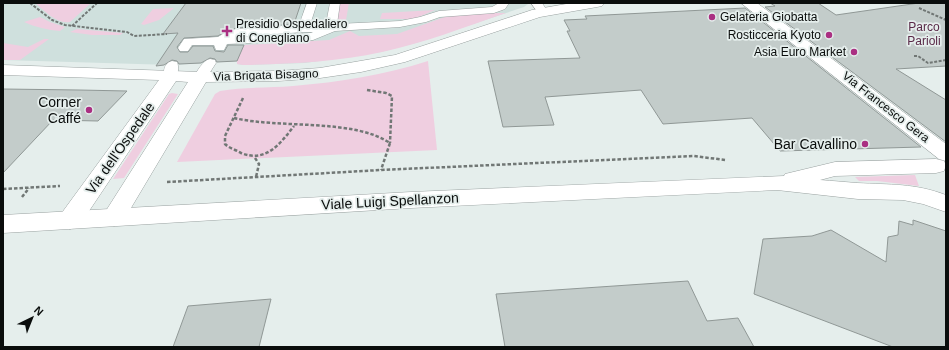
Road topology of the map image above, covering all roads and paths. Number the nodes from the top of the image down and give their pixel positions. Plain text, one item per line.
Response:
1 (30, 3) edge
2 (97, 3) edge
3 (312, 3) edge
4 (335, 3) edge
5 (504, 3) edge
6 (597, 3) edge
7 (748, 3) edge
8 (540, 7) edge
9 (919, 8) dead end
10 (946, 20) edge
11 (72, 26) junction
12 (331, 28) junction
13 (303, 29) junction
14 (169, 34) dead end
15 (221, 44) junction
16 (186, 45) dead end
17 (914, 56) dead end
18 (946, 60) edge
19 (3, 70) edge
20 (171, 70) junction
21 (205, 70) junction
22 (364, 89) dead end
23 (248, 96) dead end
24 (234, 118) junction
25 (294, 126) junction
26 (390, 143) junction
27 (254, 158) junction
28 (729, 160) dead end
29 (943, 161) edge
30 (381, 170) junction
31 (256, 177) junction
32 (166, 182) dead end
33 (777, 183) junction
34 (68, 186) dead end
35 (3, 189) edge
36 (946, 199) edge
37 (946, 204) edge
38 (114, 217) junction
39 (70, 220) junction
40 (3, 224) edge

1 - 11 path
2 - 11 path
3 - 13 lane
4 - 12 lane
5 - 12 lane
6 - 8 street, Via Brigata Bisagno
7 - 29 street, Via Francesco Gera
8 - 21 street, Via Brigata Bisagno
9 - 10 path
11 - 14 path
12 - 13 lane
12 - 15 lane
13 - 15 lane
15 - 16 lane
17 - 18 path
19 - 20 street, Via Brigata Bisagno
20 - 21 street, Via Brigata Bisagno
20 - 39 street, Via dell'Ospedale
21 - 38 street, Via dell'Ospedale
22 - 26 path
23 - 24 path
24 - 25 path
24 - 27 path
25 - 26 path
25 - 27 path
26 - 30 path
27 - 31 path
28 - 30 path
29 - 33 street, Viale Luigi Spellanzon
29 - 36 street
30 - 31 path
31 - 32 path
33 - 37 street, Viale Luigi Spellanzon
33 - 38 street, Viale Luigi Spellanzon
34 - 35 path
38 - 39 street, Viale Luigi Spellanzon
39 - 40 street, Viale Luigi Spellanzon

